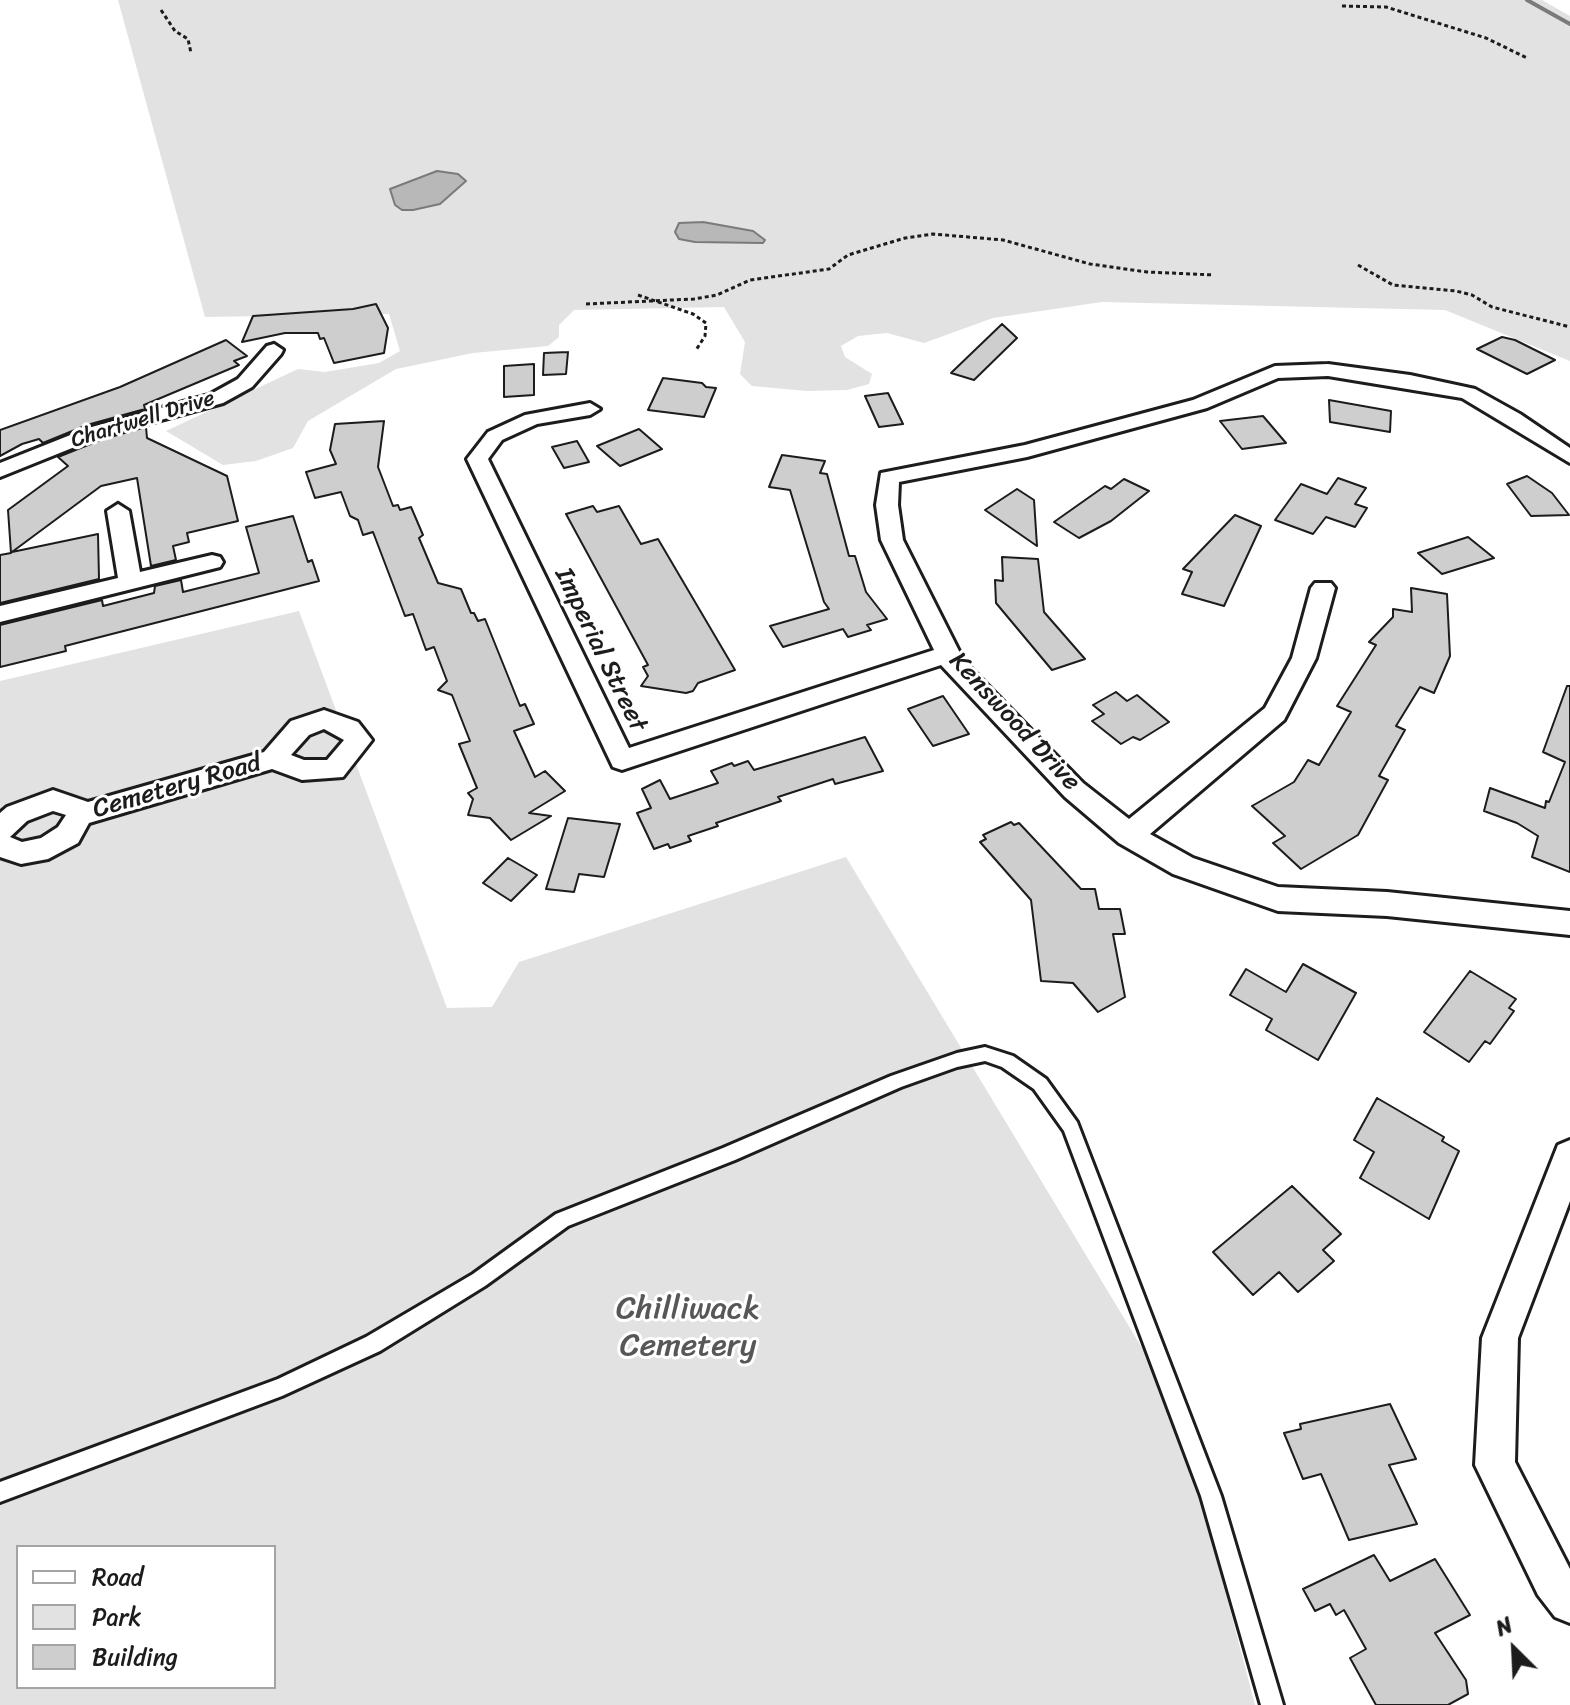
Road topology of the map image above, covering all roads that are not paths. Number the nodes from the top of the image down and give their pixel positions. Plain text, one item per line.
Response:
1 (274, 350) dead end
2 (590, 409) dead end
3 (1570, 457) edge
4 (0, 471) edge
5 (118, 511) dead end
6 (212, 562) dead end
7 (130, 582) junction
8 (1323, 588) dead end
9 (0, 614) edge
10 (948, 654) junction
11 (273, 759) dead end
12 (80, 815) junction
13 (0, 830) edge
14 (1129, 835) junction
15 (0, 845) edge
16 (1570, 923) edge
17 (1570, 1156) edge
18 (0, 1492) edge
19 (1570, 1602) edge
20 (1272, 1705) edge

1 - 4 street, Chartwell Drive
2 - 10 street, Imperial Street
3 - 10 street, Kenswood Drive
5 - 7 street
6 - 7 street
7 - 9 street
8 - 14 street
10 - 14 street, Kenswood Drive
11 - 12 street, Cemetery Road
12 - 13 street, Cemetery Road
12 - 15 street
14 - 16 street, Kenswood Drive
17 - 19 street
18 - 20 lane

